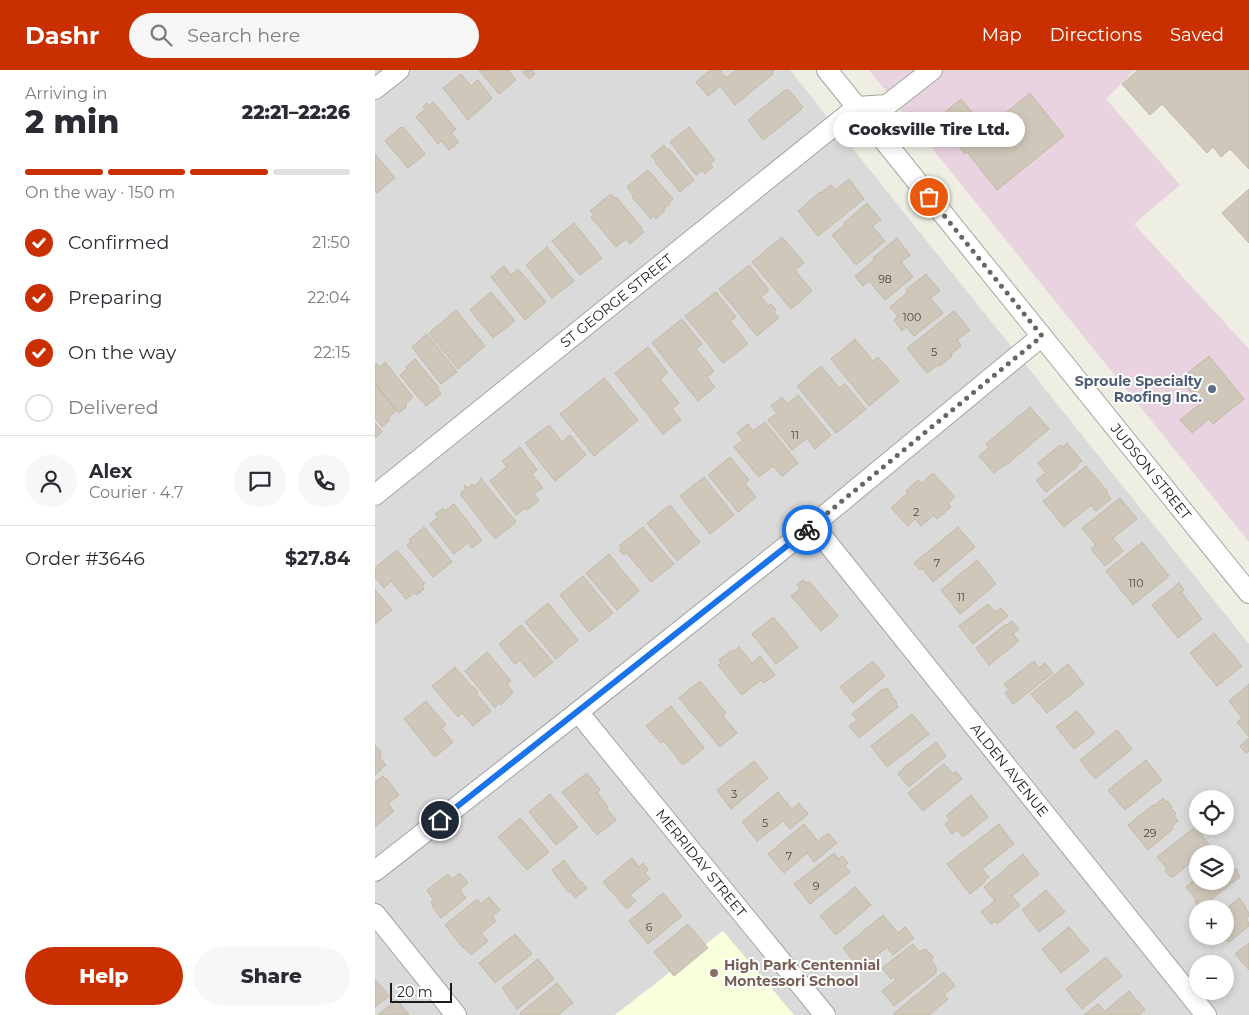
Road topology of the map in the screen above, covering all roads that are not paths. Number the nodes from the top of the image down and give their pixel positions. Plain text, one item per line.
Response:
1 (399, 70) edge
2 (827, 70) edge
3 (932, 70) edge
4 (375, 89) edge
5 (857, 107) junction
6 (1042, 336) junction
7 (375, 494) edge
8 (813, 525) junction
9 (1249, 593) edge
10 (579, 712) junction
11 (375, 871) edge
12 (375, 914) edge
13 (456, 1015) edge
14 (825, 1015) edge
15 (1207, 1015) edge

1 - 4 street
2 - 5 street, JUDSON STREET
3 - 5 street
5 - 6 street, JUDSON STREET
5 - 7 street, ST GEORGE STREET
6 - 8 street
6 - 9 street, JUDSON STREET
8 - 10 street
8 - 15 street, ALDEN AVENUE
10 - 11 street
10 - 14 street, MERRIDAY STREET
12 - 13 street

